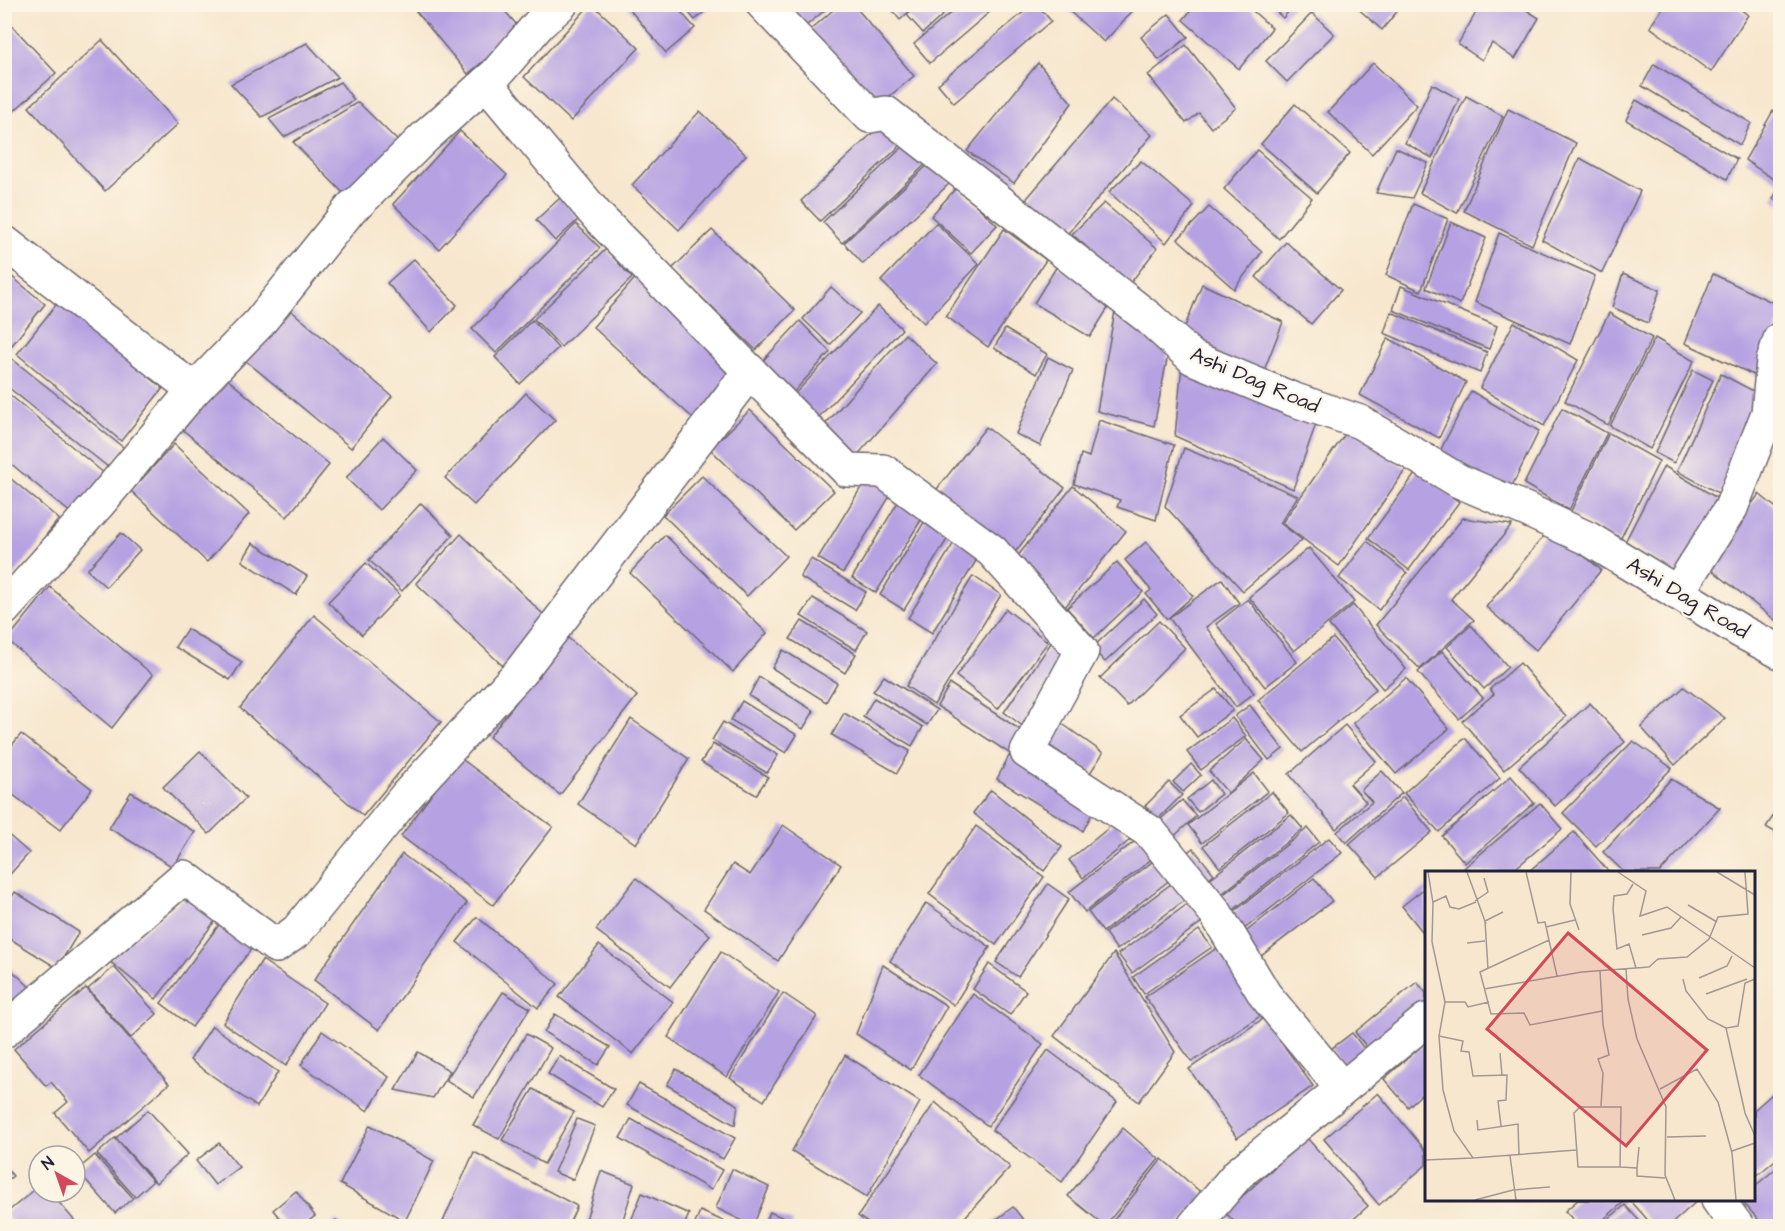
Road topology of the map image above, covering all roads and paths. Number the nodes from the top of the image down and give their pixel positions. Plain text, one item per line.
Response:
1 (561, 4) edge
2 (763, 4) edge
3 (486, 82) junction
4 (4, 242) edge
5 (1780, 339) edge
6 (750, 371) junction
7 (194, 390) junction
8 (1677, 593) junction
9 (4, 609) edge
10 (1780, 652) edge
11 (1425, 1021) edge
12 (4, 1031) edge
13 (1342, 1088) junction
14 (1719, 1201) edge
15 (1194, 1227) edge
16 (1737, 1227) edge

1 - 3 street
2 - 8 street, Ashi Dag Road
3 - 6 street
3 - 7 street
4 - 7 street
5 - 8 street
6 - 12 street
6 - 13 street
7 - 9 street
8 - 10 street, Ashi Dag Road
11 - 13 street
13 - 15 street
14 - 16 street

